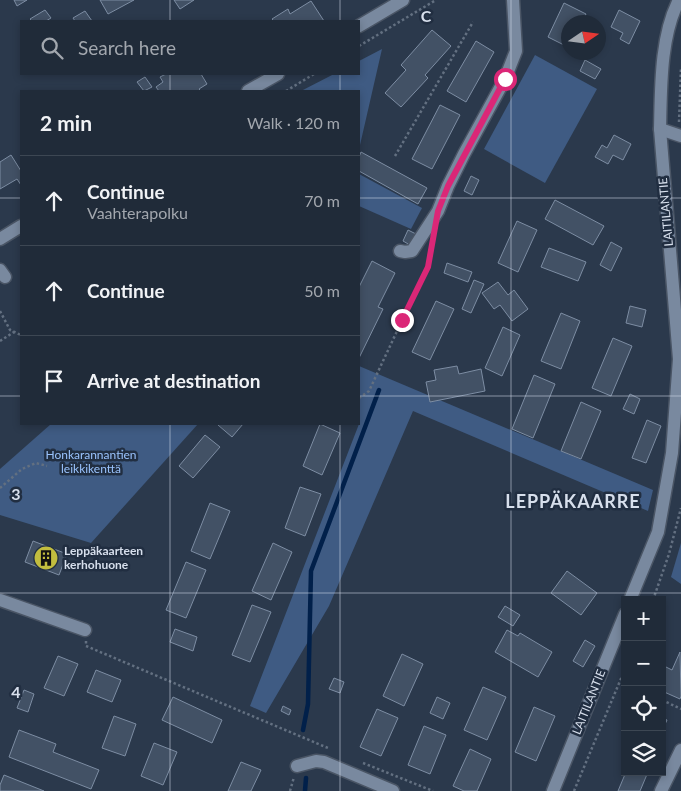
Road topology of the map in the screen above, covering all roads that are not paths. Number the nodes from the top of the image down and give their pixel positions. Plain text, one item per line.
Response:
1 (403, 0) edge
2 (513, 0) edge
3 (679, 0) edge
4 (360, 25) edge
5 (276, 75) edge
6 (250, 90) edge
7 (660, 129) junction
8 (681, 136) edge
9 (20, 227) edge
10 (0, 239) edge
11 (400, 251) dead end
12 (680, 360) edge
13 (632, 596) edge
14 (0, 600) edge
15 (621, 624) edge
16 (85, 630) road end
17 (681, 750) edge
18 (297, 766) dead end
19 (393, 791) edge
20 (553, 791) edge
21 (661, 791) edge

1 - 4 street
2 - 11 street
3 - 7 street, LAITILANTIE
5 - 6 street
7 - 8 street
7 - 12 street, LAITILANTIE
9 - 10 street
12 - 13 street, LAITILANTIE
14 - 16 street
15 - 20 street, LAITILANTIE
17 - 21 street
18 - 19 street

